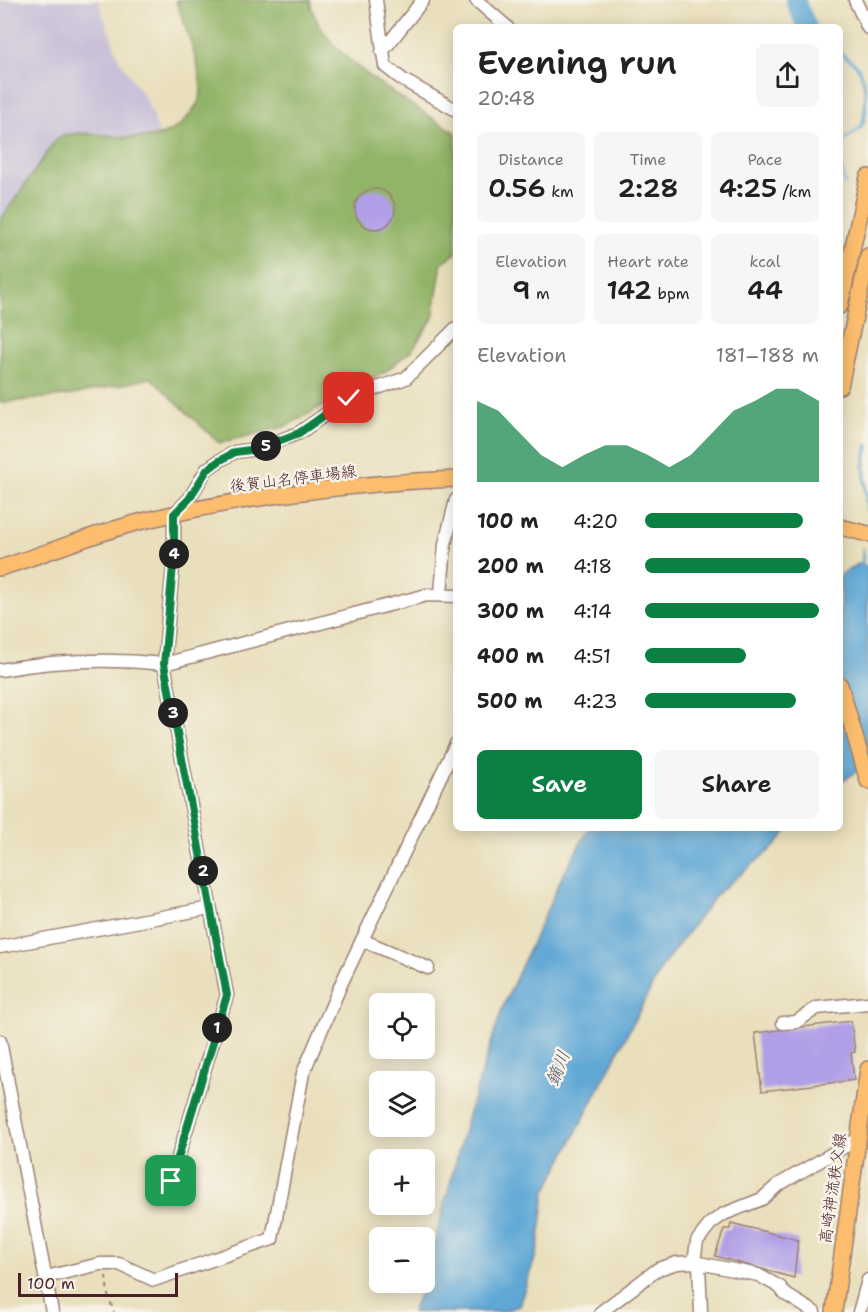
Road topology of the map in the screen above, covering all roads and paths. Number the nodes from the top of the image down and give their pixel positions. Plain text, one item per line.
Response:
1 (376, 0) edge
2 (423, 0) edge
3 (476, 0) edge
4 (855, 0) edge
5 (504, 24) edge
6 (868, 28) edge
7 (382, 52) junction
8 (453, 108) edge
9 (868, 177) edge
10 (868, 256) edge
11 (843, 292) edge
12 (453, 331) edge
13 (843, 372) edge
14 (453, 479) edge
15 (453, 512) edge
16 (174, 514) junction
17 (843, 528) edge
18 (868, 534) edge
19 (0, 568) edge
20 (453, 588) edge
21 (441, 591) junction
22 (453, 595) edge
23 (164, 664) junction
24 (0, 670) edge
25 (843, 695) edge
26 (453, 750) edge
27 (868, 780) edge
28 (210, 908) junction
29 (362, 940) junction
30 (0, 947) edge
31 (428, 968) dead end
32 (868, 1003) edge
33 (783, 1023) dead end
34 (0, 1041) edge
35 (868, 1069) edge
36 (863, 1123) edge
37 (856, 1140) junction
38 (171, 1181) dead end
39 (697, 1263) junction
40 (105, 1264) junction
41 (46, 1276) junction
42 (868, 1280) edge
43 (52, 1312) edge
44 (114, 1312) edge
45 (601, 1312) edge
46 (700, 1312) edge
47 (814, 1312) edge
48 (834, 1312) edge
49 (860, 1312) edge

1 - 7 street
2 - 7 street
3 - 5 street
4 - 6 street
7 - 8 street
9 - 11 main road
10 - 13 main road
12 - 16 street
14 - 16 main road, 後賀山名停車場線
15 - 21 street
16 - 19 main road, 後賀山名停車場線
16 - 23 street
17 - 18 main road
20 - 21 street
21 - 22 street
21 - 23 street
23 - 24 street
23 - 28 street
25 - 27 main road
26 - 29 street
28 - 30 street
28 - 38 street
29 - 31 street
29 - 40 street
32 - 33 street
34 - 41 street
35 - 36 main road, 高崎神流秩父線
36 - 37 main road, 高崎神流秩父線
37 - 39 street
37 - 48 main road, 高崎神流秩父線
39 - 45 street
39 - 46 street
39 - 47 street
40 - 41 street
40 - 44 path
41 - 43 street
42 - 49 street

